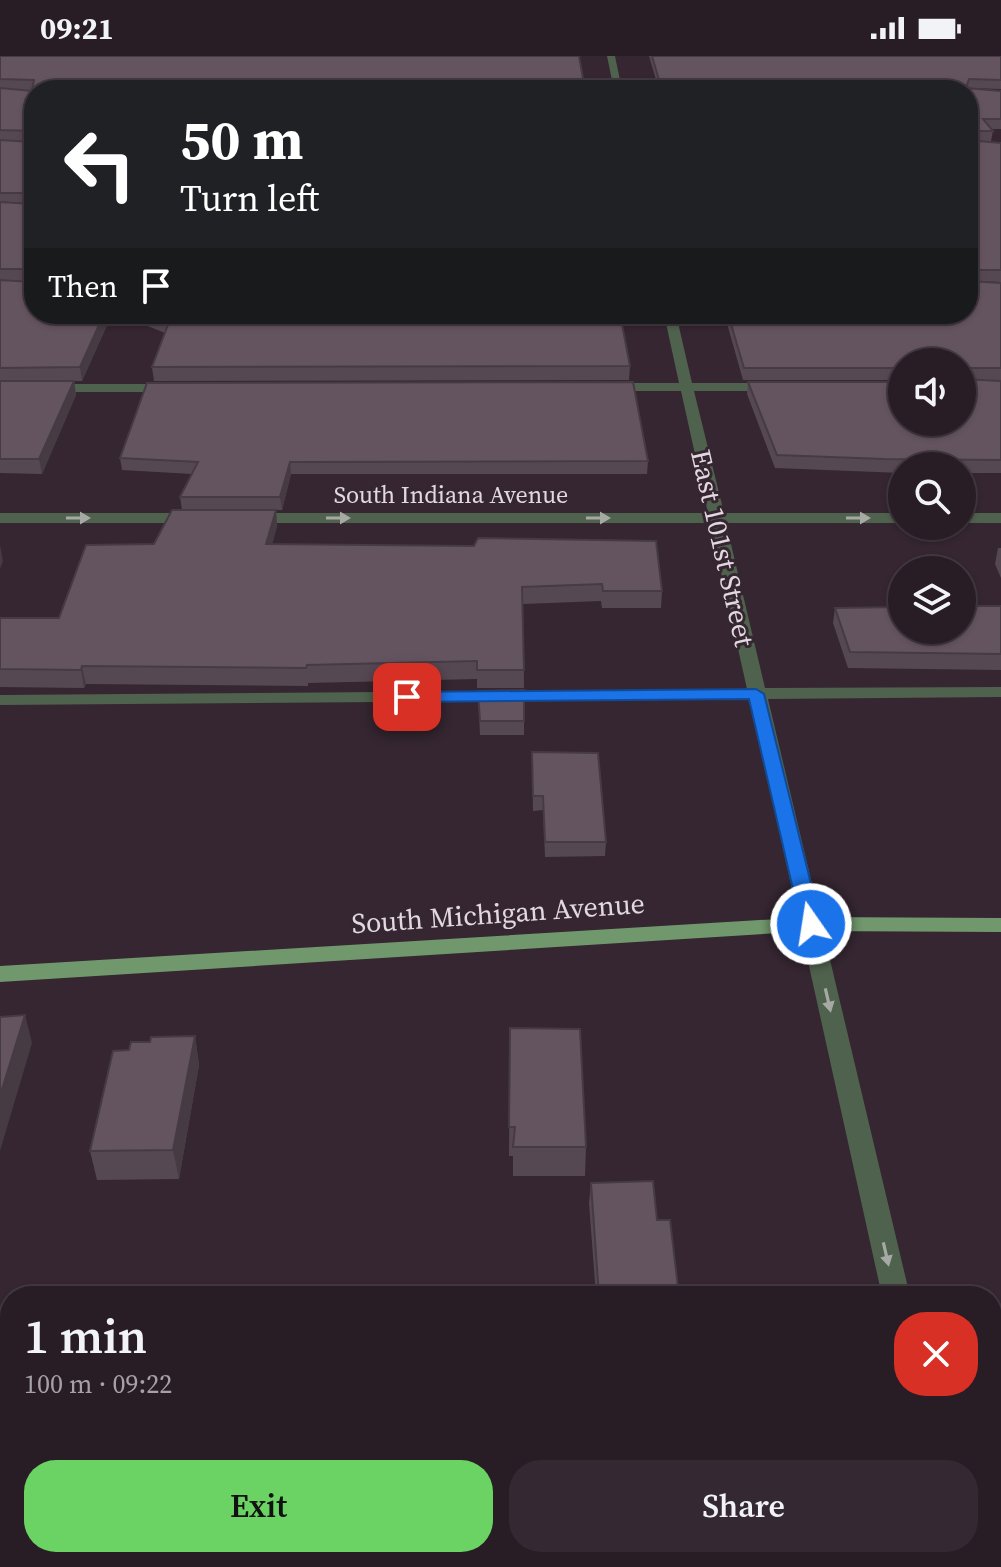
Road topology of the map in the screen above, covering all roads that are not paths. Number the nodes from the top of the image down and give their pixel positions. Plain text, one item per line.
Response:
1 (611, 56) edge
2 (616, 80) edge
3 (672, 324) edge
4 (588, 387) edge
5 (687, 387) junction
6 (794, 387) edge
7 (0, 388) edge
8 (191, 388) edge
9 (0, 518) edge
10 (204, 518) edge
11 (235, 518) edge
12 (717, 518) junction
13 (888, 518) edge
14 (976, 518) edge
15 (1001, 518) edge
16 (1001, 692) edge
17 (756, 694) junction
18 (0, 700) edge
19 (811, 924) junction
20 (1001, 925) edge
21 (0, 974) edge
22 (894, 1286) edge

1 - 2 street
3 - 5 street, East 101st Street
4 - 5 street
5 - 6 street
5 - 12 street, East 101st Street
7 - 8 street
9 -> 10 street
11 -> 12 street, South Indiana Avenue
12 -> 13 street, South Indiana Avenue
12 - 17 street, East 101st Street
14 - 15 street
16 - 17 street
17 - 18 street
17 - 19 street, East 101st Street
19 - 20 main road, South Michigan Avenue
19 - 21 main road, South Michigan Avenue
19 -> 22 street, East 101st Street

